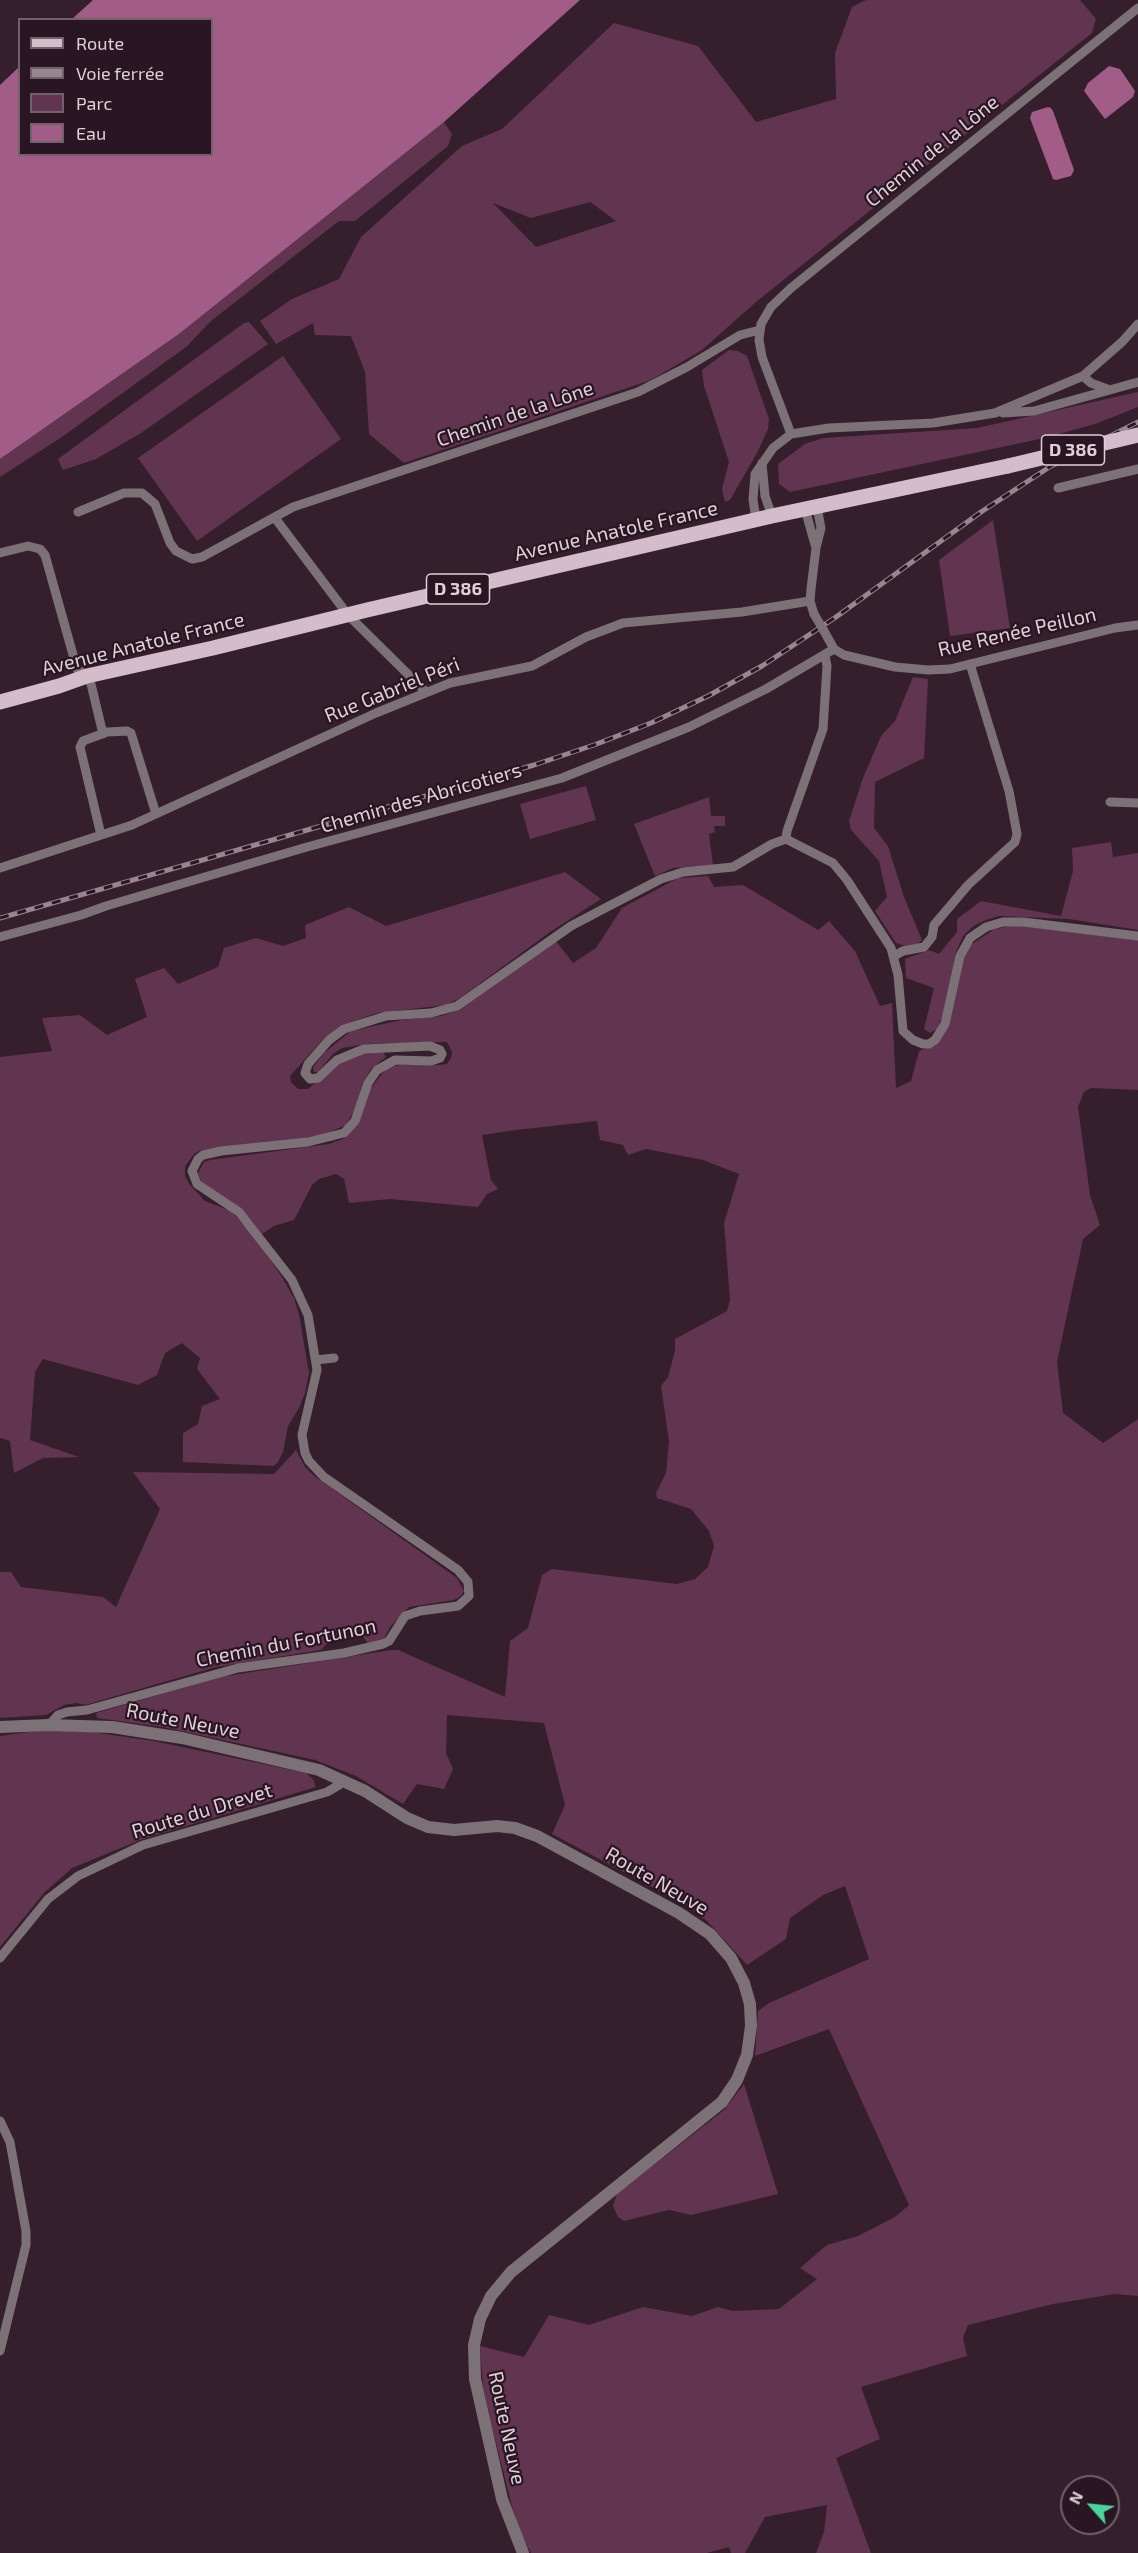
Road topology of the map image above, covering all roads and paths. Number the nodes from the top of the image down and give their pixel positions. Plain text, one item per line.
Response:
1 (1138, 8) edge
2 (1138, 324) edge
3 (760, 330) junction
4 (1083, 376) junction
5 (1138, 382) edge
6 (1067, 385) junction
7 (1110, 390) junction
8 (1078, 400) junction
9 (995, 413) junction
10 (791, 434) junction
11 (1138, 435) edge
12 (762, 460) junction
13 (1138, 469) edge
14 (1058, 488) dead end
15 (811, 508) junction
16 (78, 512) dead end
17 (772, 516) junction
18 (275, 518) junction
19 (756, 520) junction
20 (0, 554) edge
21 (810, 601) junction
22 (348, 615) junction
23 (1138, 626) edge
24 (834, 649) junction
25 (825, 655) junction
26 (970, 664) junction
27 (87, 676) junction
28 (426, 693) junction
29 (0, 702) edge
30 (103, 734) junction
31 (1110, 802) dead end
32 (1138, 803) edge
33 (156, 814) junction
34 (101, 835) junction
35 (786, 839) junction
36 (0, 868) edge
37 (1138, 936) edge
38 (0, 937) edge
39 (894, 956) junction
40 (334, 1358) dead end
41 (316, 1360) junction
42 (49, 1725) junction
43 (0, 1727) edge
44 (341, 1780) junction
45 (0, 1958) edge
46 (0, 2121) edge
47 (0, 2351) edge
48 (523, 2553) edge

1 - 3 street, Chemin de la Lône
2 - 4 street
3 - 10 street
3 - 18 street, Chemin de la Lône
4 - 6 street
4 - 7 street
5 - 7 street
6 - 8 street
6 - 9 street
7 - 8 street
8 - 9 street
9 - 10 street
10 - 12 street
11 - 15 main road, Avenue Anatole France / D 386, bridge
12 - 17 street
12 - 19 street
13 - 14 street
15 - 17 main road, Avenue Anatole France / D 386
15 - 21 street
16 - 18 street, Chemin de la Lône
17 - 19 main road, Avenue Anatole France / D 386
18 - 22 street
19 - 22 main road, Avenue Anatole France / D 386
20 - 27 street
21 - 24 street, bridge
21 - 28 street, Rue Gabriel Péri
22 - 27 main road, Avenue Anatole France / D 386
22 - 28 street
23 - 26 street, Rue Renée Peillon
24 - 25 street, Chemin des Abricotiers
24 - 26 street, Rue Renée Peillon
25 - 35 street
25 - 38 street, Chemin des Abricotiers
26 - 39 street
27 - 29 main road, Avenue Anatole France / D 386
27 - 30 street
28 - 33 street, Rue Gabriel Péri
30 - 33 street
30 - 34 street
31 - 32 street
33 - 34 street, Rue Gabriel Péri
34 - 36 street, Rue Gabriel Péri
35 - 39 street
35 - 41 street, Chemin du Fortunon
37 - 39 street
40 - 41 street
41 - 42 street, Chemin du Fortunon
42 - 43 street, Route Neuve
42 - 44 street, Route Neuve
44 - 45 street, Route du Drevet
44 - 48 street, Route Neuve
46 - 47 street

